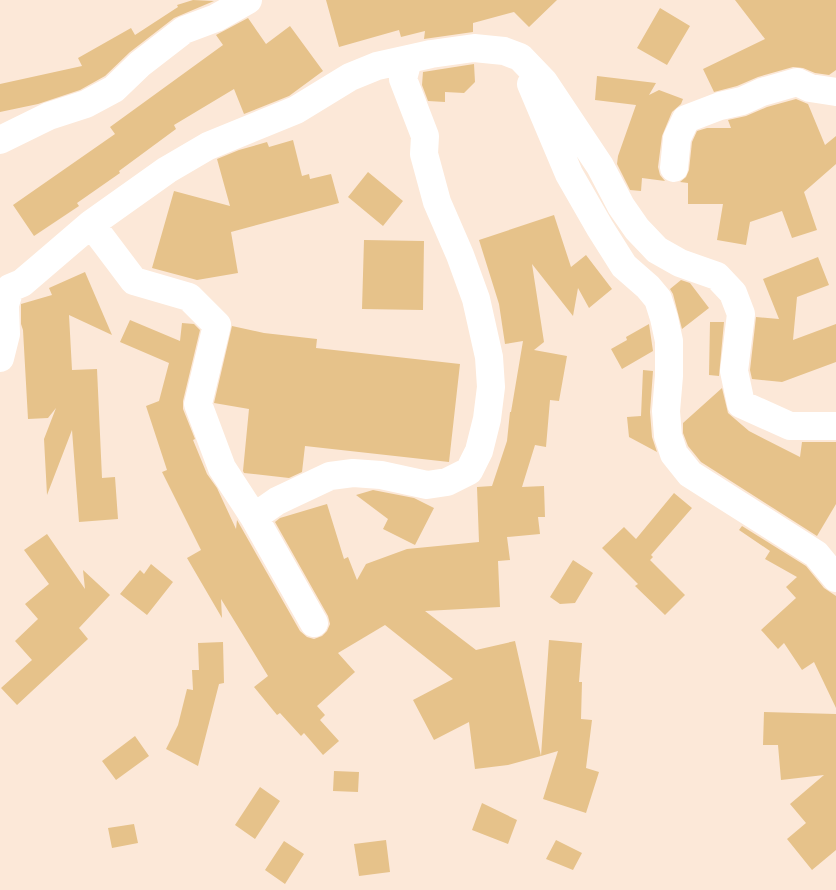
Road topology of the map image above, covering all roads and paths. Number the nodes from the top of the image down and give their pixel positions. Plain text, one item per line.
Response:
1 (248, 0) edge
2 (520, 57) junction
3 (408, 60) junction
4 (836, 92) edge
5 (0, 140) edge
6 (674, 168) dead end
7 (91, 224) junction
8 (5, 289) edge
9 (0, 358) edge
10 (836, 426) edge
11 (254, 517) junction
12 (836, 578) edge
13 (314, 622) dead end

1 - 5 street
2 - 3 street
2 - 10 street
2 - 12 street
3 - 7 street
3 - 11 street
4 - 6 street
7 - 8 street
7 - 11 street
8 - 9 street
11 - 13 street

